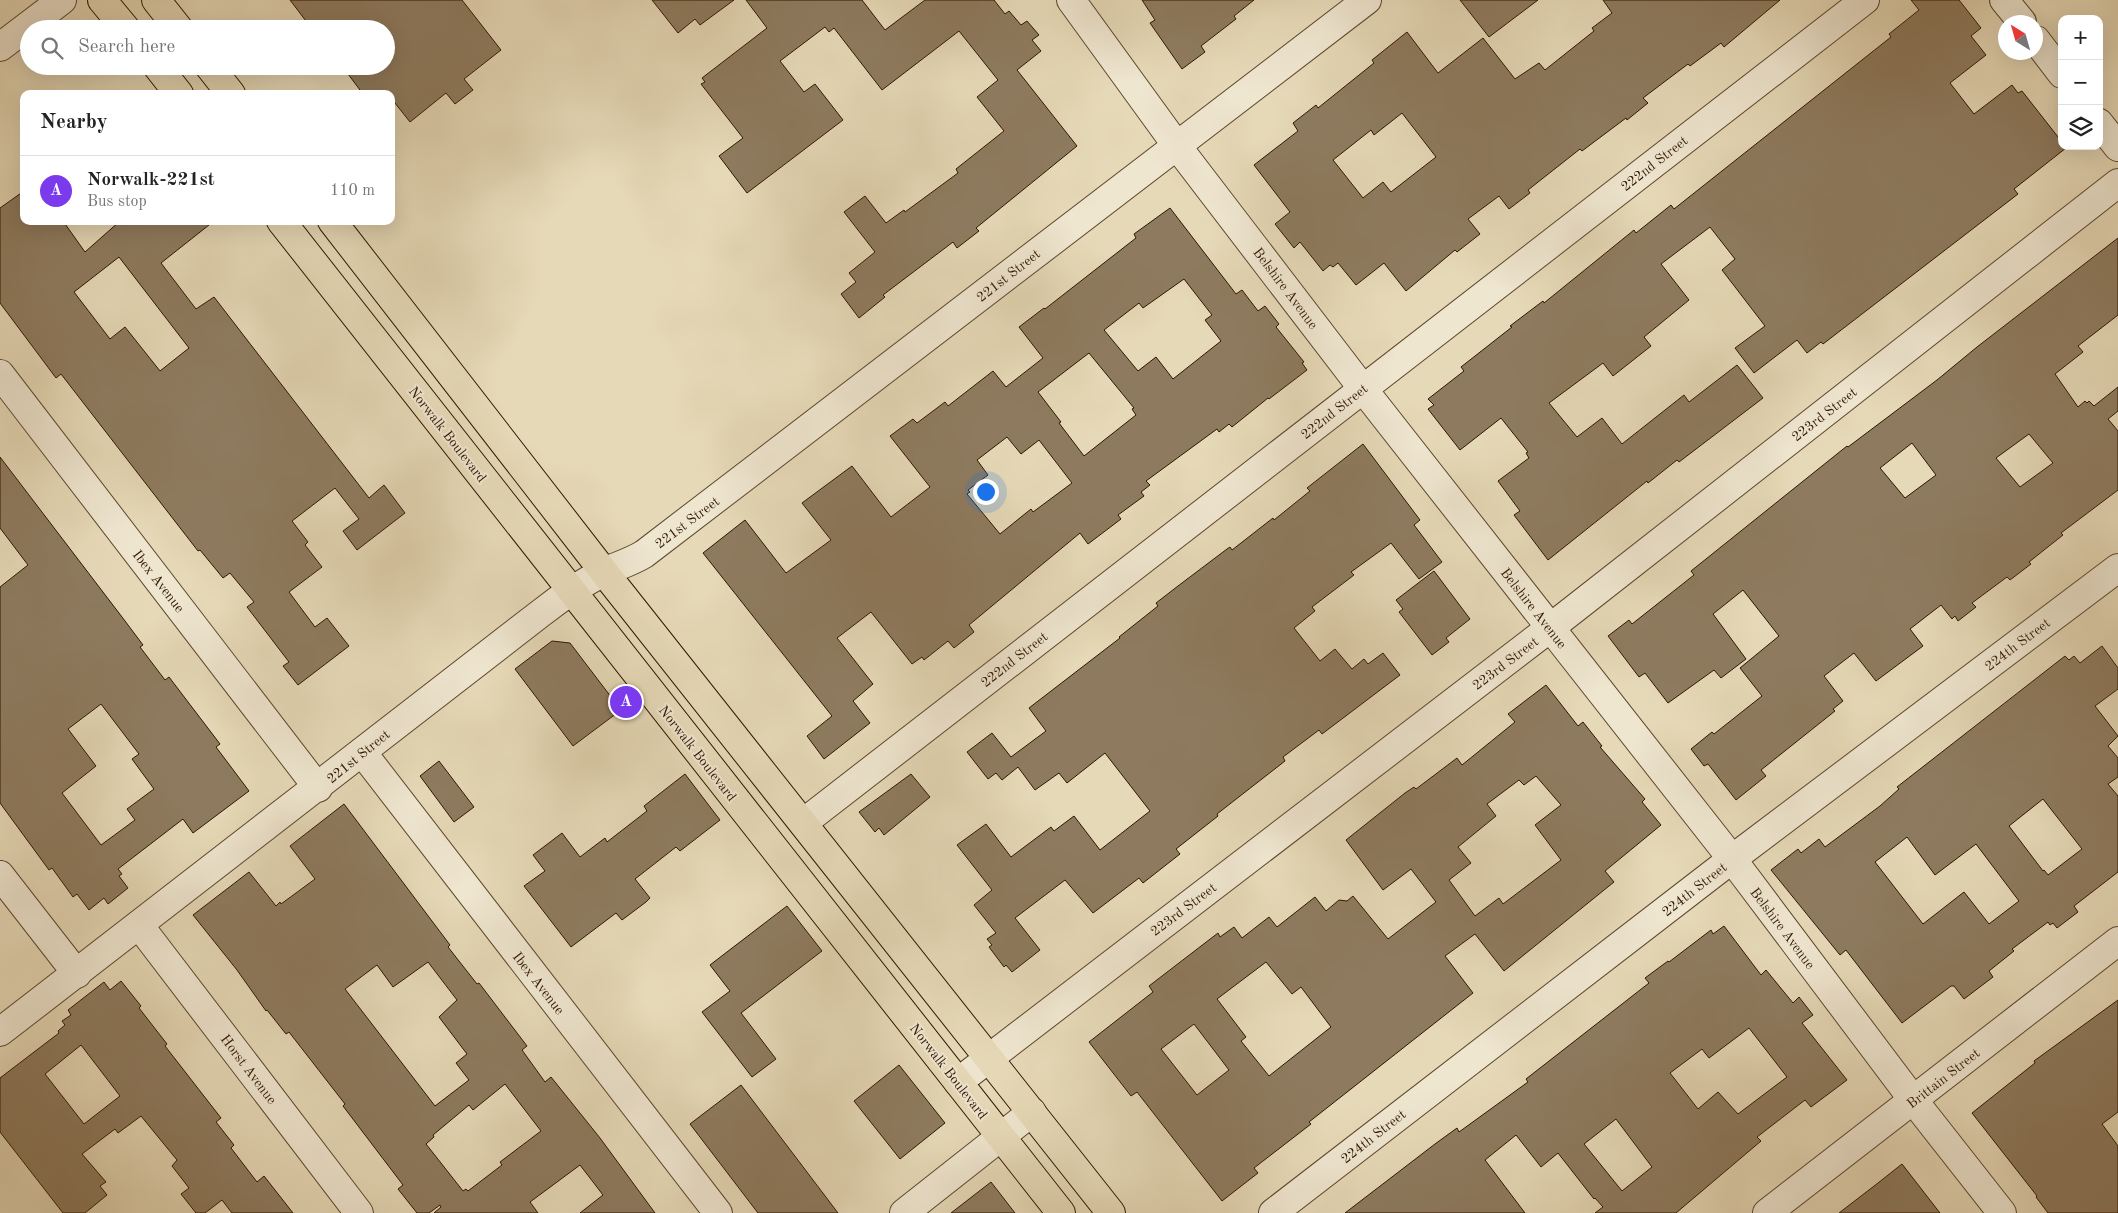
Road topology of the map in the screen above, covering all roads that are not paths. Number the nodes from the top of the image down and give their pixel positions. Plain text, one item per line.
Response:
1 (62, 0) edge
2 (102, 0) edge
3 (156, 0) edge
4 (1072, 0) edge
5 (1367, 0) edge
6 (1866, 0) edge
7 (2004, 0) edge
8 (2016, 15) edge
9 (36, 20) edge
10 (119, 20) edge
11 (172, 20) edge
12 (20, 32) edge
13 (0, 47) edge
14 (2043, 49) edge
15 (2058, 69) edge
16 (164, 75) edge
17 (217, 75) edge
18 (176, 90) edge
19 (228, 90) edge
20 (2103, 128) edge
21 (1177, 146) junction
22 (2118, 147) edge
23 (2118, 183) edge
24 (284, 225) edge
25 (335, 225) edge
26 (0, 374) edge
27 (1363, 389) junction
28 (2118, 568) edge
29 (604, 572) junction
30 (571, 592) junction
31 (1550, 628) junction
32 (362, 752) junction
33 (318, 788) junction
34 (803, 823) junction
35 (1732, 859) junction
36 (0, 875) edge
37 (139, 925) junction
38 (2118, 941) edge
39 (77, 974) junction
40 (0, 1032) edge
41 (989, 1058) junction
42 (958, 1082) junction
43 (1914, 1101) junction
44 (1032, 1112) junction
45 (1001, 1137) junction
46 (358, 1213) edge
47 (718, 1213) edge
48 (904, 1213) edge
49 (1061, 1213) edge
50 (1111, 1213) edge
51 (1273, 1213) edge
52 (1768, 1213) edge
53 (2002, 1213) edge

1 - 9 street
2 - 10 main road
3 - 11 main road
4 - 21 street, Belshire Avenue
5 - 21 street, 221st Street
6 - 27 street, 222nd Street
7 - 8 street
12 - 13 street
14 - 15 street
16 - 18 main road
17 - 19 main road
20 - 22 street
21 - 27 street, Belshire Avenue
21 - 29 street, 221st Street
23 - 31 street, 223rd Street
24 - 30 main road, Norwalk Boulevard
25 - 29 main road
26 - 33 street, Ibex Avenue
27 - 31 street, Belshire Avenue
27 - 34 street, 222nd Street
28 - 35 street, 224th Street
29 - 30 street, 221st Street
29 - 34 main road
30 - 32 street, 221st Street
30 - 42 main road, Norwalk Boulevard
31 - 35 street, Belshire Avenue
31 - 41 street, 223rd Street
32 - 33 street, 221st Street
32 - 47 street, Ibex Avenue
33 - 37 street, 221st Street
34 - 41 main road
35 - 43 street, Belshire Avenue
35 - 51 street, 224th Street
36 - 39 street
37 - 39 street, 221st Street
37 - 46 street, Horst Avenue
38 - 43 street, Brittain Street
39 - 40 street, 221st Street
41 - 42 street, 223rd Street
41 - 44 main road
42 - 45 main road, Norwalk Boulevard
43 - 52 street, Brittain Street
43 - 53 street, Belshire Avenue
44 - 45 street
44 - 50 main road
45 - 48 street
45 - 49 main road, Norwalk Boulevard

